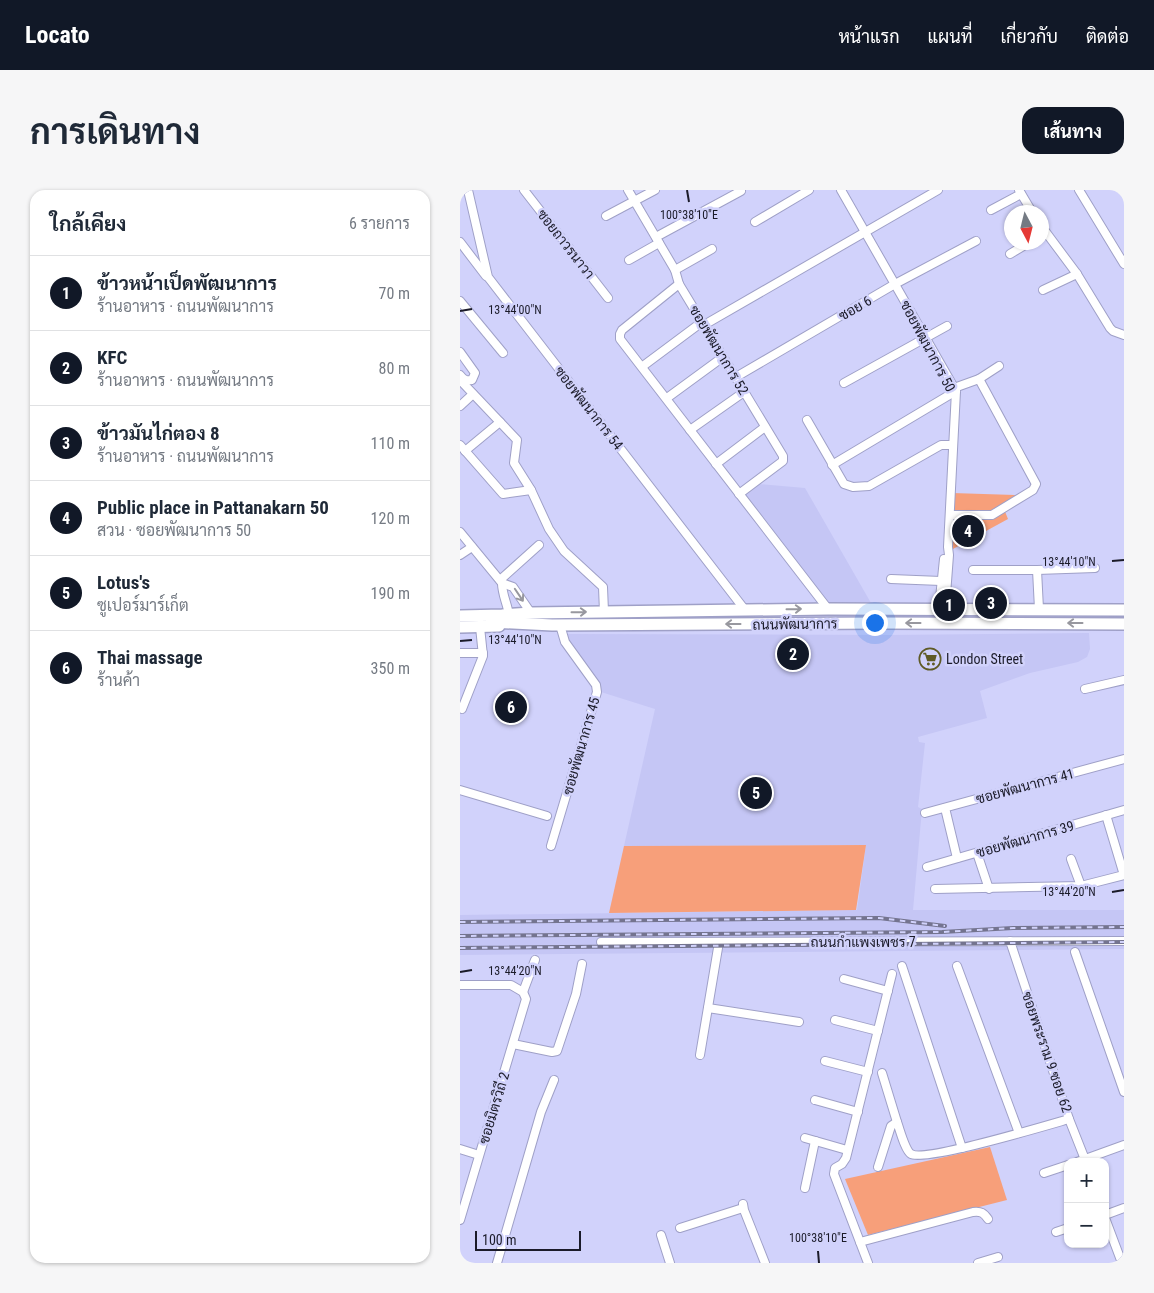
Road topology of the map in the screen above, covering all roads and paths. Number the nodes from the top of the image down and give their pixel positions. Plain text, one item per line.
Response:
1 (468, 190) edge
2 (524, 190) edge
3 (628, 190) edge
4 (655, 190) edge
5 (810, 190) edge
6 (841, 190) edge
7 (938, 190) edge
8 (1079, 190) edge
9 (742, 191) dead end
10 (1020, 192) edge
11 (635, 201) junction
12 (1028, 205) edge
13 (991, 210) dead end
14 (606, 216) dead end
15 (755, 222) dead end
16 (866, 233) junction
17 (657, 240) junction
18 (1049, 240) edge
19 (976, 241) dead end
20 (461, 246) edge
21 (712, 249) dead end
22 (1017, 250) edge
23 (1010, 254) dead end
24 (628, 260) dead end
25 (1124, 264) edge
26 (675, 270) junction
27 (1076, 274) junction
28 (488, 277) junction
29 (679, 284) junction
30 (895, 284) junction
31 (1043, 290) dead end
32 (608, 298) dead end
33 (460, 300) edge
34 (703, 324) junction
35 (947, 326) dead end
36 (1124, 335) edge
37 (926, 338) junction
38 (460, 352) edge
39 (503, 353) dead end
40 (723, 357) junction
41 (643, 366) junction
42 (999, 366) dead end
43 (460, 375) edge
44 (736, 377) junction
45 (979, 379) junction
46 (460, 380) edge
47 (844, 383) dead end
48 (955, 390) junction
49 (744, 392) junction
50 (473, 394) junction
51 (666, 398) junction
52 (460, 406) edge
53 (807, 420) dead end
54 (500, 422) junction
55 (765, 427) junction
56 (690, 430) junction
57 (953, 445) junction
58 (462, 448) edge
59 (716, 464) junction
60 (832, 465) junction
61 (531, 490) junction
62 (739, 494) junction
63 (950, 515) junction
64 (460, 532) edge
65 (539, 545) dead end
66 (472, 547) junction
67 (948, 547) junction
68 (460, 555) edge
69 (1095, 568) dead end
70 (973, 570) dead end
71 (1037, 570) junction
72 (891, 579) dead end
73 (941, 581) junction
74 (501, 582) junction
75 (942, 608) junction
76 (828, 609) junction
77 (1039, 609) junction
78 (460, 610) edge
79 (508, 610) junction
80 (745, 610) junction
81 (1124, 610) edge
82 (604, 612) junction
83 (530, 613) junction
84 (460, 616) edge
85 (460, 621) edge
86 (526, 624) junction
87 (1124, 624) edge
88 (560, 625) junction
89 (460, 627) edge
90 (480, 627) junction
91 (460, 653) edge
92 (483, 653) junction
93 (1124, 680) edge
94 (1086, 689) dead end
95 (460, 708) edge
96 (1124, 759) edge
97 (460, 790) edge
98 (945, 808) junction
99 (1124, 810) edge
100 (925, 813) dead end
101 (1106, 815) junction
102 (547, 816) dead end
103 (551, 846) dead end
104 (977, 853) junction
105 (957, 858) junction
106 (1071, 860) dead end
107 (927, 866) dead end
108 (1124, 875) edge
109 (1081, 886) junction
110 (935, 889) dead end
111 (989, 889) junction
112 (1010, 941) junction
113 (1124, 941) edge
114 (601, 942) dead end
115 (720, 942) junction
116 (1075, 952) dead end
117 (535, 960) dead end
118 (582, 964) dead end
119 (902, 966) dead end
120 (958, 966) dead end
121 (892, 974) dead end
122 (844, 979) dead end
123 (460, 985) edge
124 (888, 991) junction
125 (524, 994) junction
126 (708, 1008) junction
127 (835, 1020) dead end
128 (799, 1022) dead end
129 (878, 1031) junction
130 (513, 1044) junction
131 (700, 1055) dead end
132 (825, 1061) dead end
133 (868, 1072) junction
134 (882, 1073) dead end
135 (554, 1080) dead end
136 (1124, 1092) edge
137 (815, 1100) dead end
138 (858, 1112) junction
139 (1069, 1119) junction
140 (897, 1122) junction
141 (1019, 1133) junction
142 (804, 1138) dead end
143 (815, 1141) junction
144 (1124, 1145) edge
145 (962, 1148) junction
146 (460, 1149) edge
147 (847, 1150) junction
148 (479, 1155) junction
149 (1085, 1158) edge
150 (1091, 1158) edge
151 (1064, 1166) edge
152 (878, 1167) dead end
153 (1044, 1173) dead end
154 (805, 1188) dead end
155 (1124, 1208) edge
156 (1109, 1214) edge
157 (988, 1219) dead end
158 (460, 1220) edge
159 (1109, 1227) edge
160 (680, 1228) dead end
161 (1064, 1229) edge
162 (1056, 1232) dead end
163 (661, 1235) dead end
164 (860, 1242) junction
165 (998, 1257) dead end
166 (497, 1263) edge
167 (670, 1263) edge
168 (765, 1263) edge
169 (868, 1263) edge
170 (978, 1263) edge
171 (1122, 1263) edge

1 - 28 street, ซอยพัฒนาการ 54
2 - 32 street, ซอยถาวรนาวา
3 - 11 street, ซอยพัฒนาการ 52
4 - 11 street
5 - 15 street
6 - 16 street, ซอยพัฒนาการ 50
7 - 16 street
8 - 25 street
9 - 17 street
10 - 12 street
10 - 13 street
11 - 14 street
11 - 17 street, ซอยพัฒนาการ 52
16 - 30 street, ซอยพัฒนาการ 50
16 - 34 street
17 - 24 street
17 - 26 street, ซอยพัฒนาการ 52
18 - 27 street
19 - 30 street, ซอย 6
20 - 28 street
21 - 26 street
22 - 23 street
26 - 29 street, ซอยพัฒนาการ 52
27 - 31 street
27 - 36 street
28 - 80 street, ซอยพัฒนาการ 54
29 - 34 street, ซอยพัฒนาการ 52
29 - 41 street
30 - 37 street, ซอยพัฒนาการ 50
30 - 44 street, ซอย 6
33 - 39 street
34 - 40 street, ซอยพัฒนาการ 52
34 - 41 street
35 - 37 street
37 - 47 street
37 - 48 street, ซอยพัฒนาการ 50
38 - 43 street
40 - 44 street, ซอยพัฒนาการ 52
40 - 51 street
41 - 51 street
42 - 45 street
44 - 49 street, ซอยพัฒนาการ 52
45 - 48 street
45 - 63 street
46 - 50 street
48 - 57 street, ซอยพัฒนาการ 50
48 - 60 street
49 - 55 street, ซอยพัฒนาการ 52
49 - 56 street
50 - 52 street
50 - 54 street
51 - 56 street
53 - 60 street
54 - 58 street
54 - 61 street
55 - 59 street
55 - 62 street, ซอยพัฒนาการ 52
56 - 59 street
57 - 60 street
57 - 63 street, ซอยพัฒนาการ 50
58 - 61 street
59 - 62 street
61 - 82 street
62 - 76 street
63 - 67 street, ซอยพัฒนาการ 50
64 - 66 street
65 - 74 street
66 - 68 street
66 - 74 street
67 - 73 street, ซอยพัฒนาการ 50
67 - 75 street, ซอยพัฒนาการ 50
69 - 71 street
70 - 71 street
71 - 77 street
72 - 73 street
73 - 75 street, ซอยพัฒนาการ 50
74 - 79 street
74 -> 83 street
75 - 76 main road, ถนนพัฒนาการ
75 - 77 main road, ถนนพัฒนาการ
80 -> 76 main road, ถนนพัฒนาการ
77 - 81 main road, ถนนพัฒนาการ
78 - 79 main road, ถนนพัฒนาการ
79 - 83 main road, ถนนพัฒนาการ
80 - 82 main road, ถนนพัฒนาการ
83 -> 82 main road, ถนนพัฒนาการ
83 - 84 main road, ถนนพัฒนาการ
85 - 86 main road, ถนนพัฒนาการ
86 - 88 main road, ถนนพัฒนาการ
86 - 90 main road, ถนนพัฒนาการ
87 -> 88 main road, ถนนพัฒนาการ
88 - 103 street, ซอยพัฒนาการ 45
89 - 90 main road, ถนนพัฒนาการ
90 - 92 street
91 - 92 street
92 - 95 street
93 - 94 street
96 - 98 street, ซอยพัฒนาการ 41
97 - 102 street
98 - 100 street, ซอยพัฒนาการ 41
98 - 105 street
99 - 101 street, ซอยพัฒนาการ 39
101 - 104 street, ซอยพัฒนาการ 39
101 - 108 street
104 - 105 street, ซอยพัฒนาการ 39
104 - 111 street
105 - 107 street, ซอยพัฒนาการ 39
106 - 109 street
108 - 109 street
109 - 111 street
110 - 111 street
112 - 113 street, ถนนกำแพงเพชร 7
112 - 115 street, ถนนกำแพงเพชร 7
112 - 139 street, ซอยพระราม 9 ซอย 62
114 - 115 street, ถนนกำแพงเพชร 7
115 - 126 street
116 - 136 street
117 - 125 street, ซอยมิตรวิถี 2
118 - 130 street
119 - 145 street
120 - 141 street
121 - 124 street
122 - 124 street
123 - 125 street
124 - 129 street
125 - 130 street, ซอยมิตรวิถี 2
126 - 128 street
126 - 131 street
127 - 129 street
129 - 133 street
130 - 148 street, ซอยมิตรวิถี 2
132 - 133 street
133 - 138 street
134 - 140 street
135 - 166 street
137 - 138 street
138 - 147 street
139 - 141 street
139 - 149 street, ซอยพระราม 9 ซอย 62
140 - 145 street
140 - 152 street
141 - 145 street
142 - 143 street
143 - 147 street
143 - 154 street
144 - 150 street
146 - 148 street
147 - 164 street
148 - 158 street, ซอยมิตรวิถี 2
151 - 153 street
155 - 156 street
157 - 164 street
159 - 171 street
160 - 168 street
161 - 162 street
163 - 167 street
164 - 169 street
165 - 170 street

